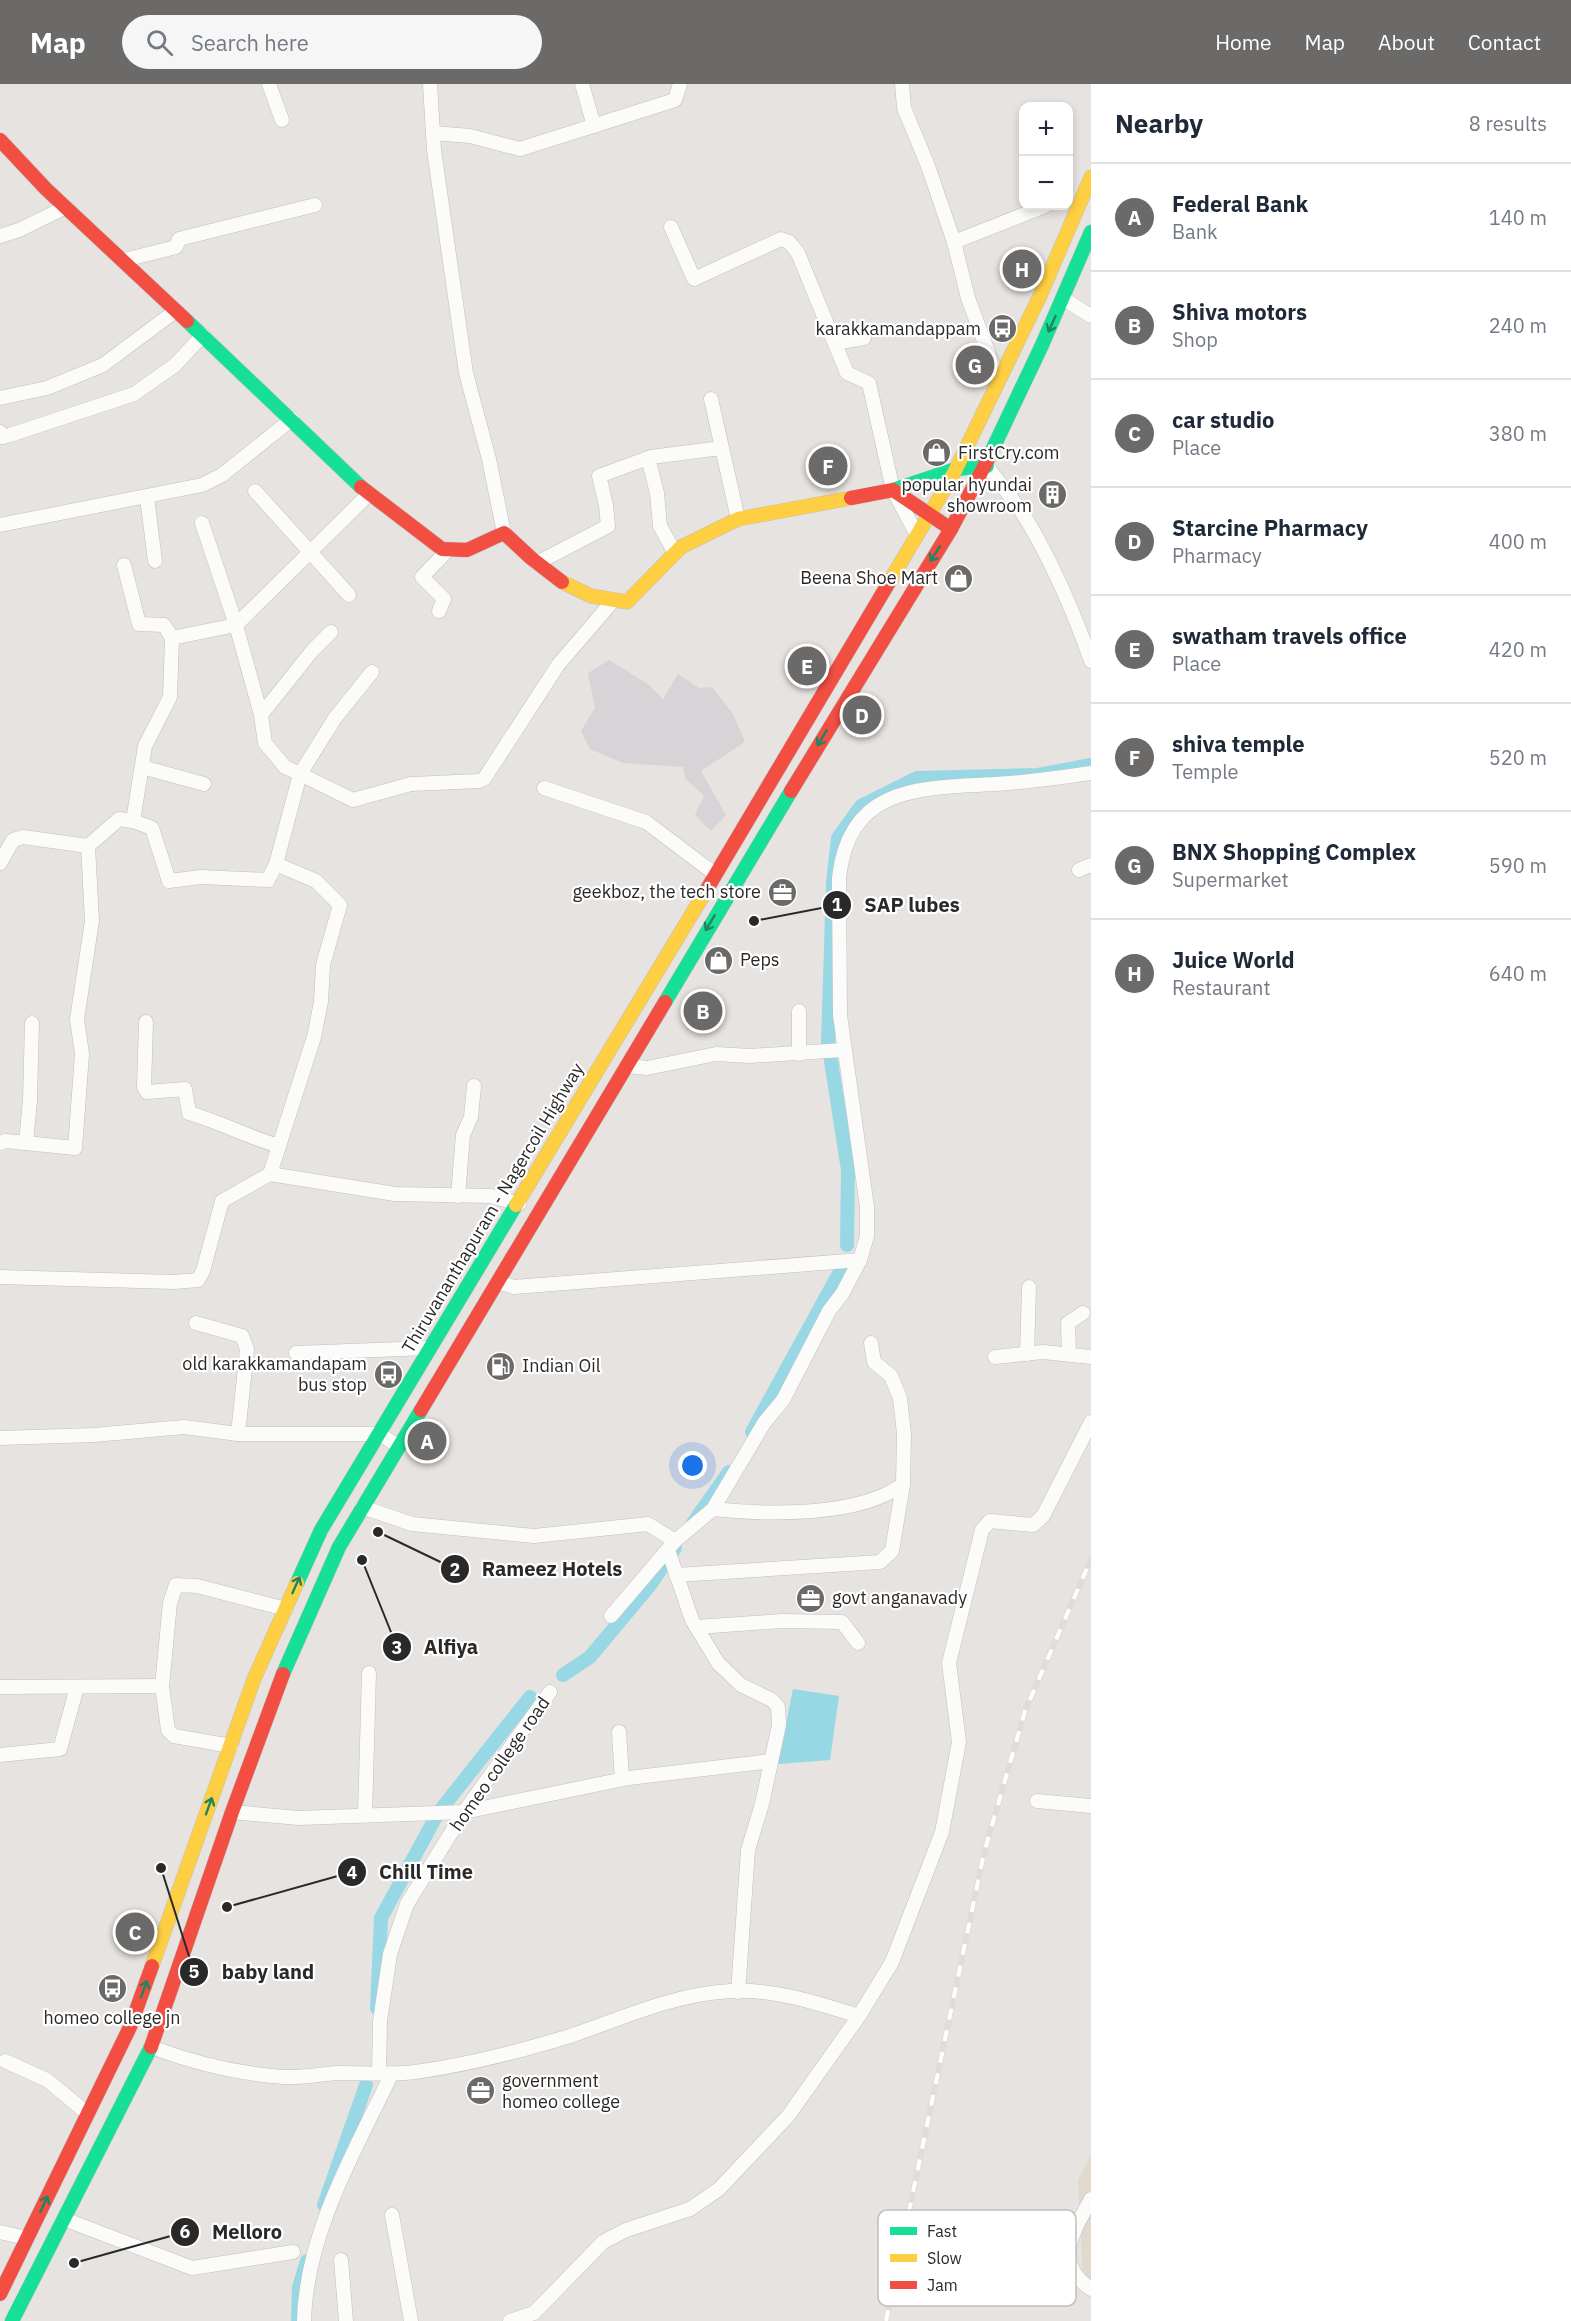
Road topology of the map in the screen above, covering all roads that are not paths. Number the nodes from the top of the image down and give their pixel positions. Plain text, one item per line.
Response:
1 (269, 84) edge
2 (430, 84) edge
3 (582, 84) edge
4 (680, 84) edge
5 (902, 84) edge
6 (282, 120) dead end
7 (594, 126) junction
8 (433, 133) junction
9 (0, 140) edge
10 (1089, 183) edge
11 (1073, 193) edge
12 (315, 205) dead end
13 (63, 208) junction
14 (1035, 210) edge
15 (671, 227) dead end
16 (1091, 232) edge
17 (0, 236) edge
18 (954, 242) junction
19 (124, 261) junction
20 (1064, 299) junction
21 (174, 312) junction
22 (1091, 316) edge
23 (203, 335) junction
24 (864, 338) dead end
25 (835, 343) junction
26 (998, 379) junction
27 (0, 398) edge
28 (711, 399) dead end
29 (292, 419) junction
30 (0, 432) edge
31 (721, 448) junction
32 (648, 458) junction
33 (987, 466) junction
34 (956, 469) junction
35 (893, 489) junction
36 (255, 491) dead end
37 (369, 494) junction
38 (147, 497) junction
39 (931, 514) junction
40 (738, 519) junction
41 (202, 523) dead end
42 (0, 525) edge
43 (951, 529) junction
44 (504, 533) junction
45 (917, 535) junction
46 (447, 552) junction
47 (311, 553) junction
48 (675, 554) junction
49 (155, 561) dead end
50 (537, 563) junction
51 (124, 565) dead end
52 (349, 595) dead end
53 (612, 602) junction
54 (439, 611) dead end
55 (236, 625) junction
56 (331, 632) dead end
57 (172, 638) junction
58 (1091, 661) edge
59 (372, 672) dead end
60 (261, 715) junction
61 (142, 767) junction
62 (1091, 773) edge
63 (300, 774) junction
64 (204, 784) dead end
65 (544, 788) dead end
66 (133, 821) junction
67 (88, 846) junction
68 (0, 863) edge
69 (276, 864) junction
70 (715, 874) junction
71 (799, 1011) dead end
72 (146, 1022) dead end
73 (32, 1023) dead end
74 (842, 1050) junction
75 (799, 1054) junction
76 (627, 1066) junction
77 (474, 1086) dead end
78 (0, 1143) edge
79 (26, 1143) junction
80 (279, 1146) junction
81 (270, 1174) junction
82 (458, 1196) junction
83 (519, 1204) junction
84 (861, 1260) junction
85 (0, 1277) edge
86 (498, 1282) junction
87 (1029, 1287) dead end
88 (1083, 1314) dead end
89 (196, 1323) dead end
90 (871, 1343) dead end
91 (428, 1348) junction
92 (296, 1353) dead end
93 (1027, 1354) junction
94 (1069, 1354) junction
95 (995, 1357) dead end
96 (1091, 1357) edge
97 (1091, 1422) edge
98 (238, 1434) junction
99 (380, 1434) junction
100 (0, 1438) edge
101 (398, 1446) junction
102 (903, 1484) junction
103 (362, 1507) junction
104 (710, 1512) junction
105 (672, 1545) junction
106 (676, 1575) junction
107 (286, 1609) junction
108 (611, 1616) dead end
109 (697, 1627) junction
110 (858, 1643) dead end
111 (369, 1673) dead end
112 (162, 1686) junction
113 (0, 1687) edge
114 (77, 1687) junction
115 (550, 1692) dead end
116 (619, 1732) dead end
117 (231, 1746) junction
118 (0, 1755) edge
119 (771, 1761) junction
120 (622, 1779) junction
121 (1037, 1801) dead end
122 (1091, 1806) edge
123 (232, 1812) junction
124 (464, 1812) junction
125 (365, 1815) junction
126 (738, 1992) junction
127 (860, 2016) junction
128 (152, 2047) junction
129 (4, 2061) dead end
130 (385, 2073) junction
131 (87, 2113) junction
132 (1091, 2199) edge
133 (392, 2216) dead end
134 (64, 2219) junction
135 (1076, 2227) edge
136 (0, 2232) edge
137 (26, 2238) junction
138 (293, 2252) dead end
139 (341, 2260) dead end
140 (1076, 2274) edge
141 (1091, 2289) edge
142 (0, 2294) edge
143 (12, 2321) edge
144 (304, 2321) edge
145 (346, 2321) edge
146 (411, 2321) edge
147 (510, 2321) edge

1 - 6 street
2 - 8 street
3 - 7 street
4 - 7 street
5 - 18 street
7 - 8 street
8 - 44 street
9 - 13 main road
10 - 11 street
10 - 26 main road, Thiruvananthapuram - Nagercoil Highway
12 - 19 street
13 - 17 street
13 - 19 main road
14 - 18 street
15 - 25 street
16 - 20 main road
18 - 26 street
19 - 21 main road
20 - 22 street
20 -> 33 main road
21 - 23 main road
21 - 27 street
23 - 29 main road
23 - 30 street
24 - 25 street
25 - 35 street
26 - 34 main road, Thiruvananthapuram - Nagercoil Highway
28 - 31 street
29 - 37 main road
29 - 38 street
31 - 32 street
31 - 40 street
32 - 48 street
32 - 50 street
33 - 34 main road
33 - 43 main road
33 - 58 street
34 - 35 main road
34 - 39 main road, Thiruvananthapuram - Nagercoil Highway
35 - 39 main road
35 - 40 main road
35 - 45 street
36 - 47 street
37 - 46 main road
37 - 47 street
38 - 42 street
38 - 49 street
39 - 43 main road
39 - 45 main road, Thiruvananthapuram - Nagercoil Highway
40 - 48 main road
41 - 55 street
43 -> 76 main road
44 - 46 main road
44 - 50 main road
45 - 70 main road, Thiruvananthapuram - Nagercoil Highway
46 - 54 street
47 - 52 street
47 - 55 street
48 - 53 main road
50 - 53 main road
51 - 57 street
53 - 63 street
55 - 57 street
55 - 60 street
56 - 60 street
57 - 61 street
59 - 63 street
60 - 63 street
61 - 64 street
61 - 66 street
62 - 74 street
63 - 69 street
65 - 70 street
66 - 67 street
66 - 69 street
67 - 68 street
67 - 79 street
69 - 80 street
70 - 83 main road, Thiruvananthapuram - Nagercoil Highway
71 - 75 street
72 - 80 street
73 - 79 street
74 - 75 street
74 - 84 street
75 - 76 street
76 - 86 main road
77 - 82 street
78 - 79 street
80 - 81 street
81 - 82 street
81 - 85 street
82 - 83 street
83 - 91 main road, Thiruvananthapuram - Nagercoil Highway
84 - 86 street
84 - 104 street
86 - 101 main road
87 - 93 street
88 - 94 street
89 - 98 street
90 - 102 street
91 - 92 street
91 - 99 main road, Thiruvananthapuram - Nagercoil Highway
93 - 94 street
93 - 95 street
94 - 96 street
97 - 127 street
98 - 99 street
98 - 100 street
99 - 101 street
107 -> 99 main road, Thiruvananthapuram - Nagercoil Highway
101 - 103 main road
102 - 104 street
102 - 106 street
103 - 105 street
103 - 123 main road
104 - 105 street
105 - 106 street
105 - 108 street
106 - 109 street
107 - 112 street
107 - 117 main road, Thiruvananthapuram - Nagercoil Highway
109 - 110 street
109 - 119 street
111 - 125 street
112 - 114 street
112 - 117 street
113 - 114 street
114 - 118 street
115 - 124 street, homeo college road
116 - 120 street
131 -> 117 main road, Thiruvananthapuram - Nagercoil Highway
119 - 120 street
119 - 126 street
120 - 124 street
121 - 122 street
123 - 125 street
123 - 128 main road
124 - 125 street
124 - 130 street, homeo college road
126 - 127 street
126 - 130 street
127 - 147 street
128 - 130 street
128 - 134 main road
129 - 131 street
130 - 144 street
137 -> 131 main road, Thiruvananthapuram - Nagercoil Highway
132 - 135 street
133 - 146 street
134 - 138 street
134 - 143 main road
136 - 137 street
137 - 142 main road, Thiruvananthapuram - Nagercoil Highway
139 - 145 street
140 - 141 street

